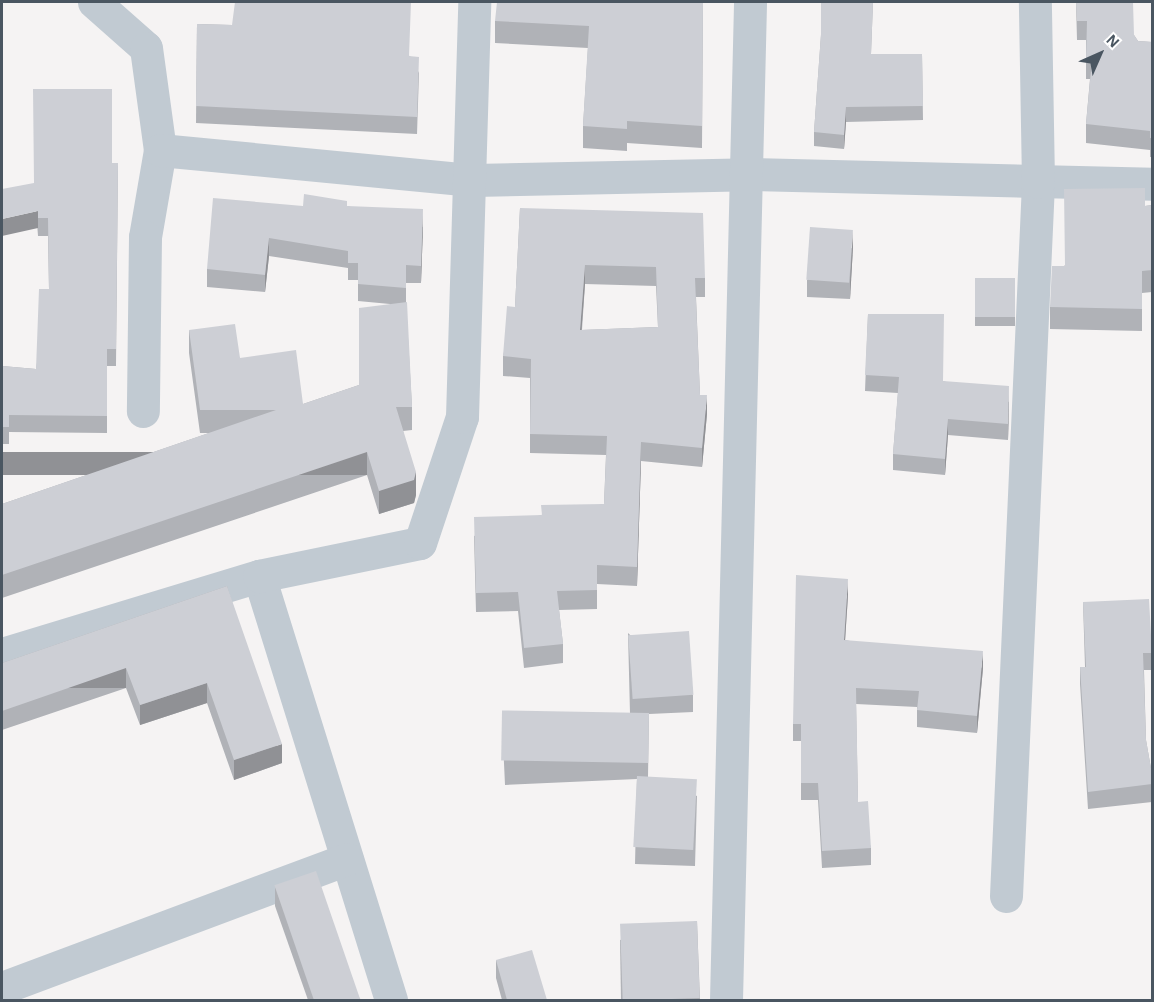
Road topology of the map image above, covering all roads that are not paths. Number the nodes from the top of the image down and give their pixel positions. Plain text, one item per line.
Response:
1 (94, 2) edge
2 (474, 2) edge
3 (750, 2) edge
4 (1035, 2) edge
5 (159, 150) junction
6 (749, 174) junction
7 (473, 180) junction
8 (1038, 182) junction
9 (1152, 184) edge
10 (143, 411) dead end
11 (259, 576) junction
12 (2, 654) edge
13 (347, 859) junction
14 (1006, 896) dead end
15 (2, 988) edge
16 (391, 1000) edge
17 (726, 1000) edge

1 - 5 street
2 - 7 street
3 - 6 street
4 - 8 street
5 - 7 street
5 - 10 street
6 - 7 street
6 - 8 street
6 - 17 street
7 - 11 street
8 - 9 street
8 - 14 street
11 - 12 street
11 - 13 street
13 - 15 street
13 - 16 street

